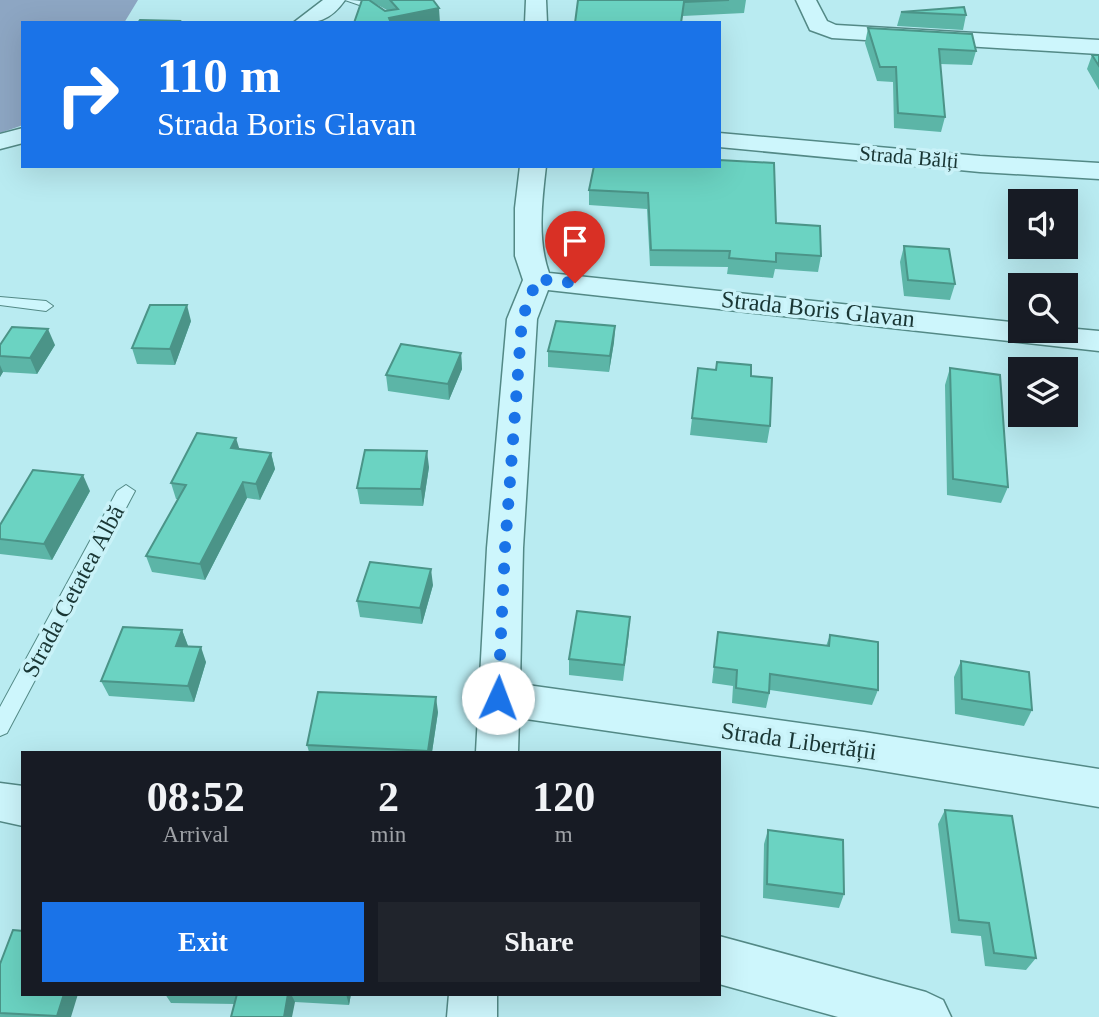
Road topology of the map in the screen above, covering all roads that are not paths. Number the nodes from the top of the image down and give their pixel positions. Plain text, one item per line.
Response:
1 (335, 0) edge
2 (350, 0) edge
3 (536, 0) edge
4 (806, 0) edge
5 (308, 21) edge
6 (390, 21) edge
7 (536, 21) edge
8 (1099, 47) edge
9 (21, 136) edge
10 (721, 140) edge
11 (0, 142) edge
12 (533, 168) edge
13 (1099, 171) edge
14 (537, 279) junction
15 (0, 301) edge
16 (47, 306) dead end
17 (1099, 341) edge
18 (126, 491) dead end
19 (498, 698) junction
20 (0, 727) edge
21 (497, 751) edge
22 (1099, 788) edge
23 (0, 802) edge
24 (21, 806) edge
25 (721, 961) edge
26 (474, 996) edge
27 (471, 1017) edge
28 (926, 1017) edge

1 - 5 street
2 - 6 lane
3 - 7 street
4 - 8 street
9 - 11 street
10 - 13 street, Strada Bălți
12 - 14 street
14 - 17 street, Strada Boris Glavan
14 - 19 street
15 - 16 lane
18 - 20 lane, Strada Cetatea Albă
19 - 21 street
19 - 22 street, Strada Libertății
23 - 24 street
25 - 28 street
26 - 27 street

